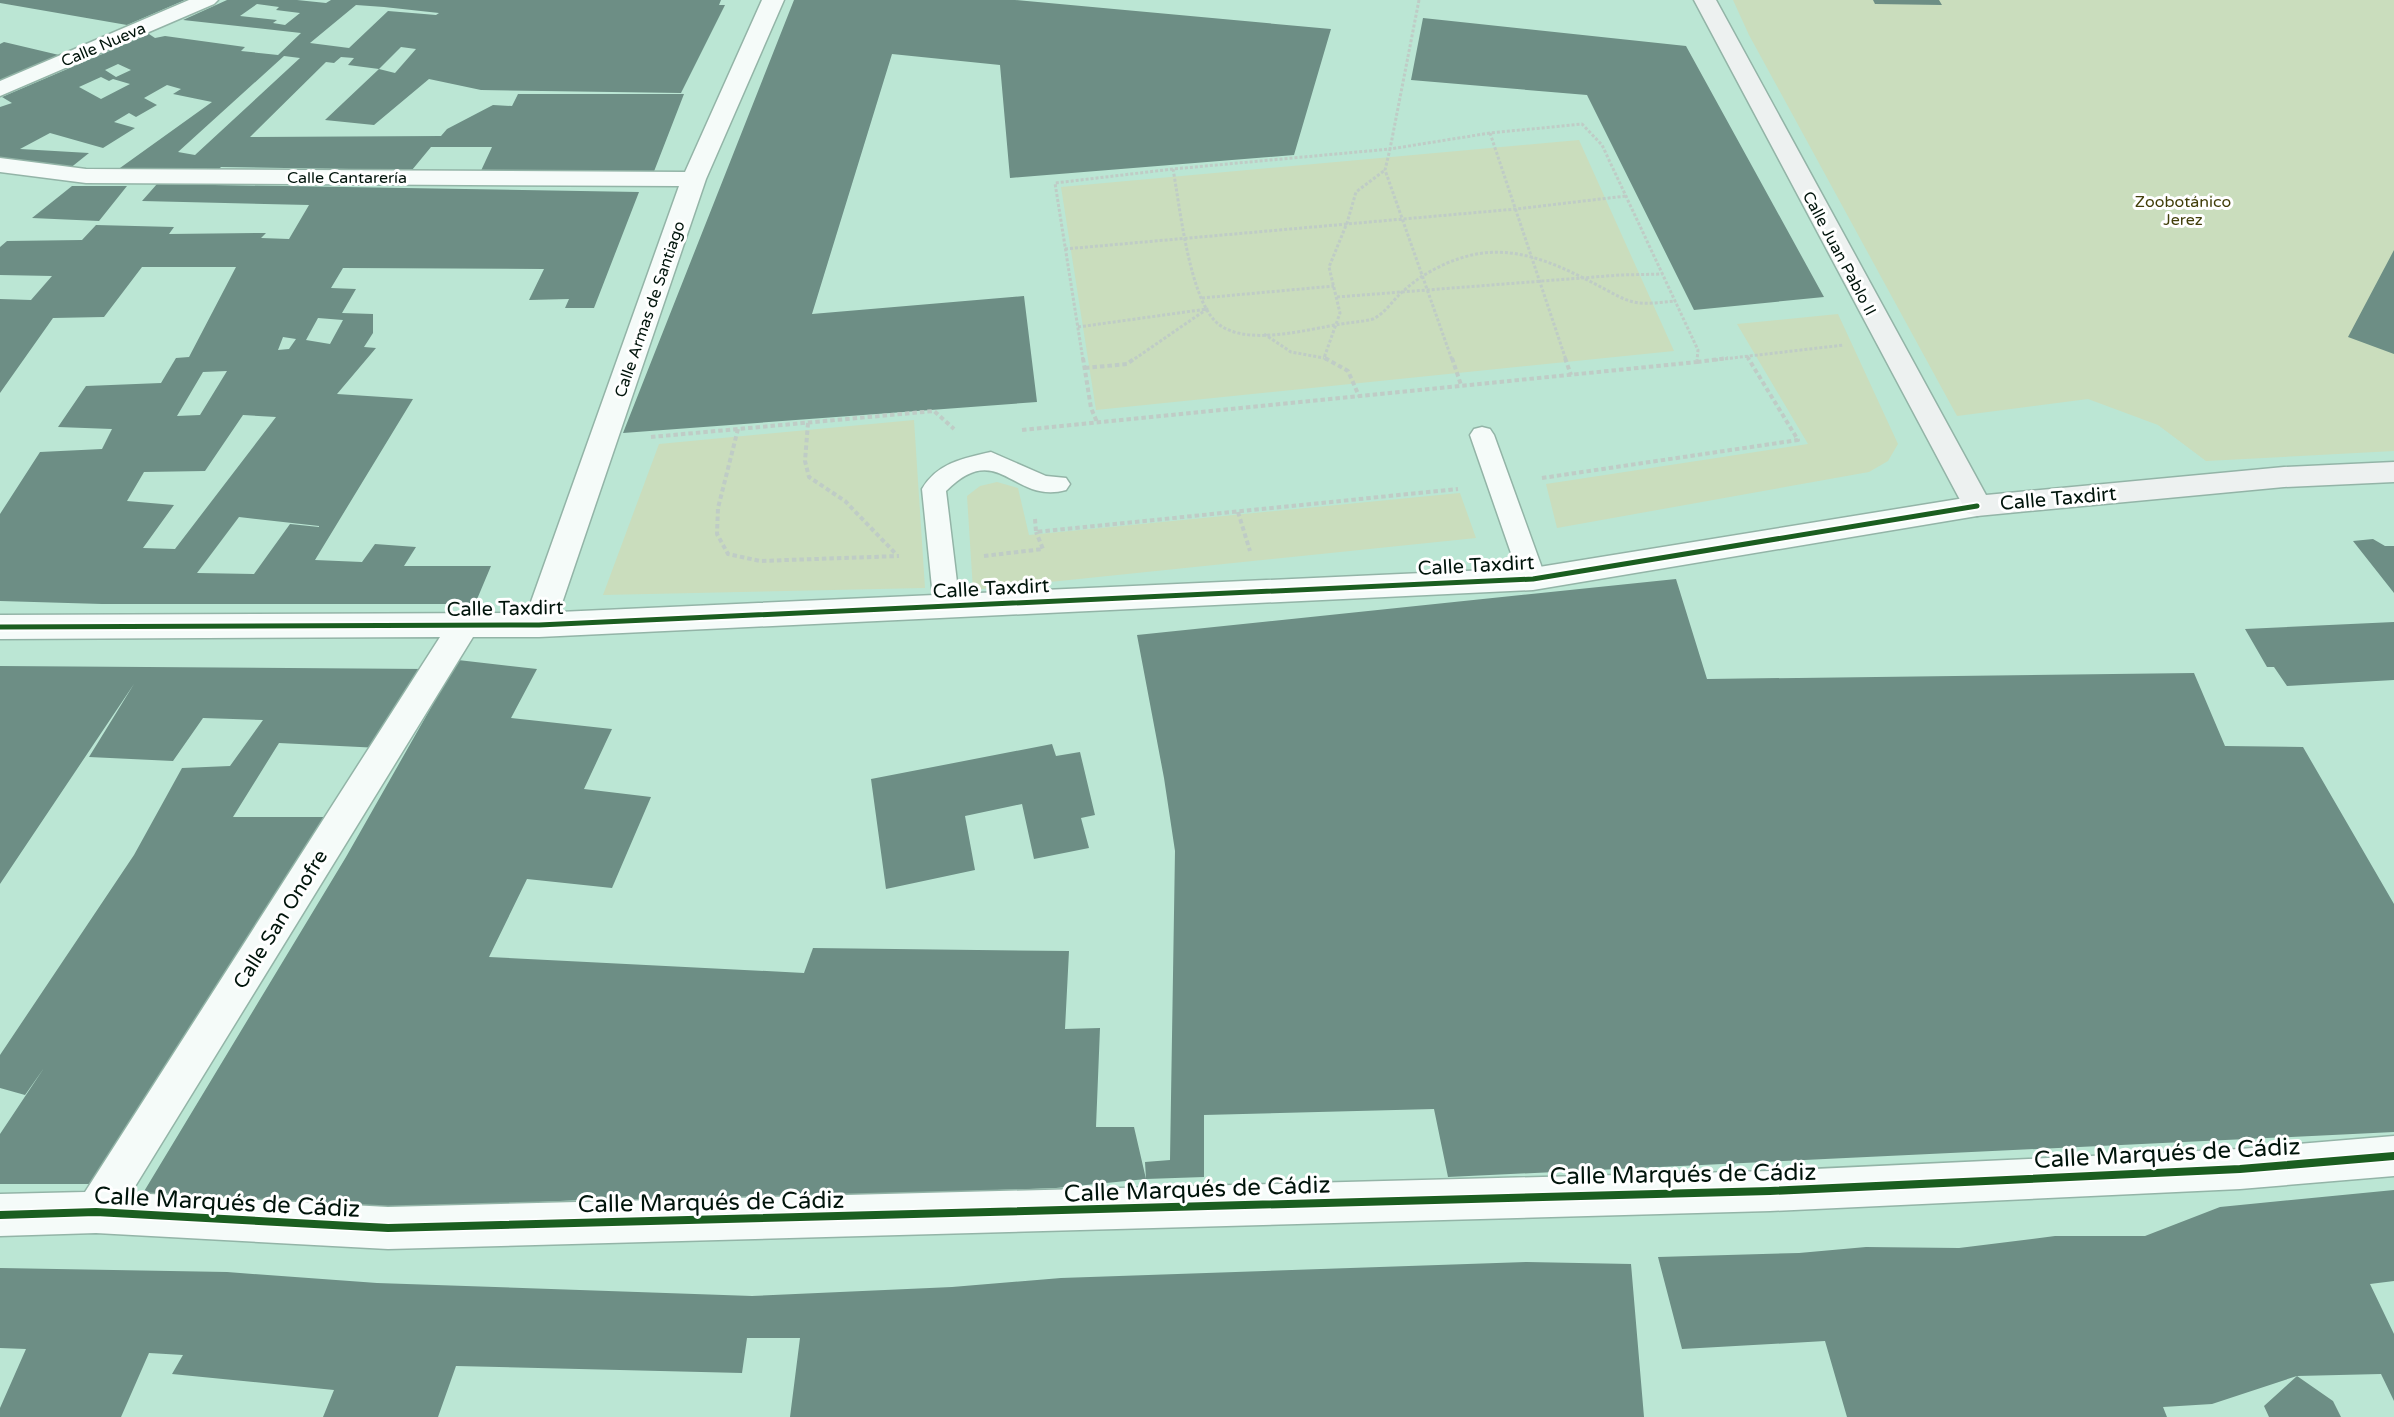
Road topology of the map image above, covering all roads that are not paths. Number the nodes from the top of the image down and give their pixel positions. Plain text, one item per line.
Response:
1 (207, 0) edge
2 (773, 0) edge
3 (1705, 0) edge
4 (0, 89) edge
5 (0, 165) edge
6 (694, 179) junction
7 (1482, 435) dead end
8 (2394, 472) edge
9 (1058, 484) dead end
10 (1977, 506) junction
11 (1533, 579) junction
12 (947, 607) junction
13 (464, 625) junction
14 (538, 625) junction
15 (0, 627) edge
16 (2394, 1156) edge
17 (96, 1212) junction
18 (0, 1215) edge

1 - 4 street, Calle Nueva
2 - 6 street, Calle Armas de Santiago
3 - 10 main road, Calle Juan Pablo II
5 - 6 street, Calle Cantarería
6 - 14 street, Calle Armas de Santiago
7 - 11 lane
8 - 10 main road, Calle Taxdirt
9 - 12 lane
10 - 11 street, Calle Taxdirt
11 - 12 street, Calle Taxdirt
12 - 14 street, Calle Taxdirt
13 - 14 street, Calle Taxdirt
13 - 15 street, Calle Taxdirt
13 - 17 street, Calle San Onofre
16 - 17 street, Calle Marqués de Cádiz
17 - 18 street, Calle Marqués de Cádiz

